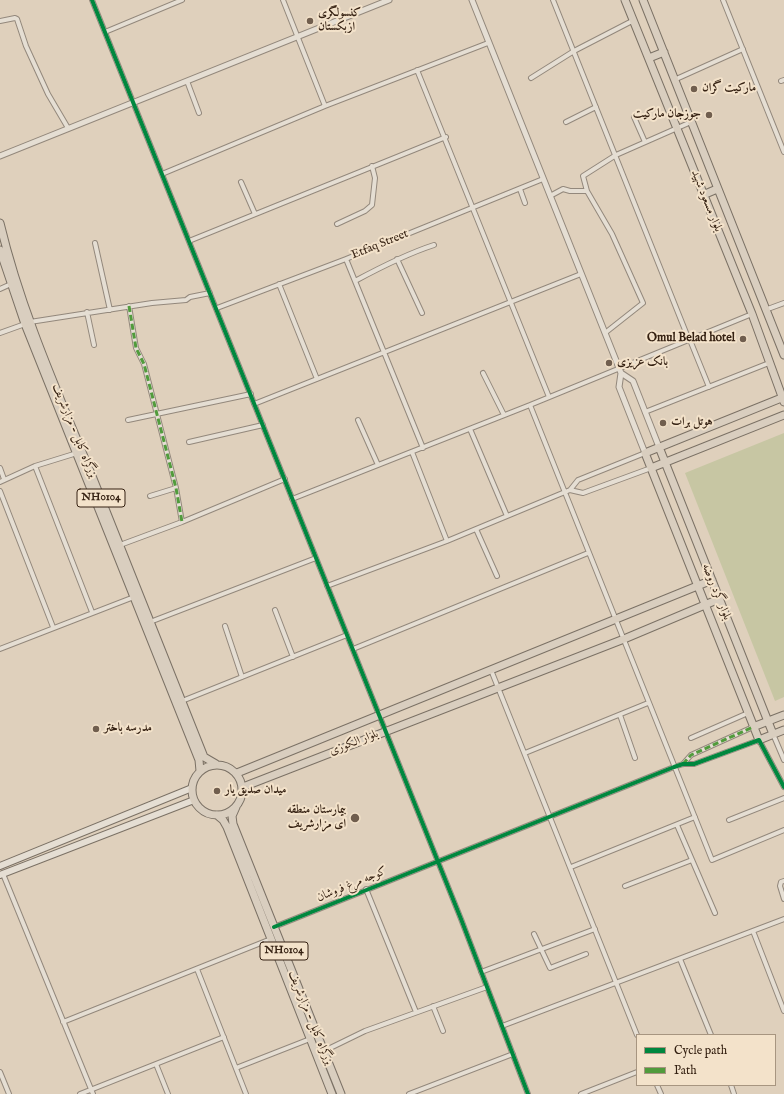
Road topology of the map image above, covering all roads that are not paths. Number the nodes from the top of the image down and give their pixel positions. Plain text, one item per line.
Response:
1 (92, 0) edge
2 (182, 0) edge
3 (283, 0) edge
4 (389, 0) edge
5 (472, 0) edge
6 (554, 0) edge
7 (626, 0) edge
8 (643, 0) edge
9 (723, 0) edge
10 (634, 20) junction
11 (0, 21) edge
12 (105, 32) junction
13 (297, 38) junction
14 (488, 43) junction
15 (743, 49) junction
16 (574, 51) junction
17 (664, 52) junction
18 (649, 58) junction
19 (417, 70) junction
20 (531, 78) dead end
21 (674, 80) junction
22 (187, 81) junction
23 (133, 102) junction
24 (325, 106) junction
25 (596, 107) junction
26 (199, 113) dead end
27 (634, 117) dead end
28 (566, 122) dead end
29 (691, 122) junction
30 (677, 127) junction
31 (68, 128) junction
32 (446, 137) junction
33 (645, 142) junction
34 (784, 151) edge
35 (616, 155) junction
36 (0, 156) edge
37 (372, 166) junction
38 (162, 174) junction
39 (543, 179) junction
40 (241, 182) dead end
41 (520, 189) junction
42 (717, 189) junction
43 (586, 191) junction
44 (703, 195) junction
45 (550, 196) junction
46 (525, 203) dead end
47 (473, 208) junction
48 (254, 214) junction
49 (0, 223) edge
50 (337, 224) dead end
51 (189, 240) junction
52 (95, 243) dead end
53 (434, 245) dead end
54 (0, 250) edge
55 (346, 259) junction
56 (397, 259) junction
57 (581, 274) junction
58 (355, 281) junction
59 (11, 284) junction
60 (279, 284) junction
61 (0, 289) edge
62 (210, 293) junction
63 (510, 302) junction
64 (784, 303) edge
65 (129, 306) junction
66 (217, 308) junction
67 (110, 310) junction
68 (765, 310) junction
69 (87, 312) junction
70 (422, 312) dead end
71 (752, 314) junction
72 (768, 318) junction
73 (28, 323) junction
74 (755, 323) junction
75 (0, 333) edge
76 (605, 333) junction
77 (689, 340) junction
78 (94, 345) dead end
79 (384, 353) junction
80 (784, 355) edge
81 (769, 363) junction
82 (620, 371) junction
83 (483, 374) dead end
84 (317, 380) junction
85 (709, 387) junction
86 (251, 394) junction
87 (549, 397) junction
88 (783, 399) edge
89 (254, 404) junction
90 (530, 405) junction
91 (645, 412) junction
92 (156, 414) junction
93 (504, 415) junction
94 (784, 415) edge
95 (128, 420) dead end
96 (358, 420) dead end
97 (263, 426) junction
98 (470, 429) junction
99 (189, 442) dead end
100 (659, 447) junction
101 (423, 448) junction
102 (412, 452) junction
103 (76, 453) junction
104 (645, 453) junction
105 (665, 462) junction
106 (378, 465) junction
107 (35, 466) junction
108 (0, 468) edge
109 (651, 468) junction
110 (4, 479) junction
111 (285, 479) junction
112 (0, 482) edge
113 (176, 488) junction
114 (570, 490) junction
115 (0, 491) edge
116 (565, 492) junction
117 (150, 496) dead end
118 (292, 499) junction
119 (507, 516) junction
120 (182, 522) junction
121 (476, 529) junction
122 (447, 541) junction
123 (120, 545) junction
124 (588, 553) junction
125 (316, 558) junction
126 (497, 576) dead end
127 (712, 580) junction
128 (327, 586) junction
129 (698, 586) junction
130 (134, 596) junction
131 (719, 599) junction
132 (705, 605) junction
133 (275, 610) dead end
134 (92, 612) junction
135 (616, 620) junction
136 (150, 622) junction
137 (226, 626) dead end
138 (53, 627) junction
139 (347, 635) junction
140 (624, 639) junction
141 (0, 649) edge
142 (353, 649) junction
143 (293, 657) junction
144 (491, 670) junction
145 (242, 677) junction
146 (498, 687) junction
147 (182, 701) junction
148 (648, 704) junction
149 (748, 713) junction
150 (620, 715) junction
151 (784, 715) edge
152 (378, 716) junction
153 (768, 721) junction
154 (753, 727) junction
155 (784, 730) edge
156 (384, 732) junction
157 (773, 734) junction
158 (691, 738) dead end
159 (758, 740) junction
160 (525, 753) junction
161 (635, 758) dead end
162 (784, 760) edge
163 (216, 764) junction
164 (683, 764) junction
165 (674, 767) junction
166 (200, 771) junction
167 (237, 773) junction
168 (243, 787) junction
169 (192, 788) junction
170 (784, 788) edge
171 (784, 798) edge
172 (194, 800) junction
173 (236, 807) junction
174 (550, 815) junction
175 (217, 816) junction
176 (694, 818) junction
177 (729, 820) dead end
178 (676, 825) junction
179 (784, 830) edge
180 (692, 860) junction
181 (437, 862) junction
182 (0, 866) edge
183 (571, 867) junction
184 (2, 875) edge
185 (784, 881) edge
186 (625, 886) dead end
187 (366, 889) junction
188 (784, 899) edge
189 (715, 913) dead end
190 (784, 919) edge
191 (274, 927) junction
192 (595, 929) junction
193 (752, 931) junction
194 (534, 934) dead end
195 (271, 939) junction
196 (540, 949) junction
197 (586, 954) dead end
198 (680, 959) junction
199 (197, 969) junction
200 (481, 972) junction
201 (616, 983) junction
202 (487, 986) junction
203 (433, 1006) junction
204 (784, 1011) edge
205 (416, 1012) junction
206 (63, 1022) junction
207 (502, 1026) junction
208 (443, 1031) dead end
209 (637, 1034) edge
210 (711, 1034) edge
211 (224, 1037) junction
212 (310, 1038) junction
213 (323, 1051) junction
214 (513, 1054) junction
215 (156, 1064) junction
216 (236, 1068) junction
217 (0, 1072) edge
218 (636, 1072) edge
219 (91, 1089) junction
220 (9, 1094) edge
221 (80, 1094) edge
222 (93, 1094) edge
223 (168, 1094) edge
224 (246, 1094) edge
225 (332, 1094) edge
226 (341, 1094) edge
227 (409, 1094) edge
228 (528, 1094) edge
229 (581, 1094) edge

1 - 12 street
2 - 12 street
3 - 13 street
4 - 13 street
5 - 14 street
6 - 16 street
7 - 10 main road, بلوار مسعود شهید
8 - 17 main road, بلوار مسعود شهید
9 - 15 street
10 - 16 street
10 - 18 main road, بلوار مسعود شهید
11 - 31 street
12 - 23 street
13 - 22 street
13 - 24 street
14 - 19 street
14 - 39 street
15 - 21 street
15 - 34 street
16 - 20 street
16 - 25 street
17 - 18 main road
17 - 21 main road, بلوار مسعود شهید
18 - 30 main road, بلوار مسعود شهید
19 - 24 street
19 - 32 street
21 - 29 main road, بلوار مسعود شهید
22 - 23 street
22 - 26 street
23 - 31 street
23 - 38 street
24 - 38 street
25 - 28 street
25 - 35 street
27 - 33 street
29 - 30 street
29 - 42 main road, بلوار مسعود شهید
30 - 33 street
30 - 44 main road, بلوار مسعود شهید
31 - 36 street
32 - 37 street
32 - 47 street
33 - 35 street
35 - 43 street
35 - 77 street
37 - 48 street
37 - 50 street
38 - 51 street
39 - 41 street, Etfaq Street
39 - 45 street
40 - 48 street
41 - 46 street
41 - 47 street, Etfaq Street
42 - 44 main road
42 - 68 main road, بلوار مسعود شهید
43 - 45 street
43 - 76 street
44 - 71 main road, بلوار مسعود شهید
45 - 57 street
47 - 55 street, Etfaq Street
47 - 63 street
48 - 51 street
49 - 73 main road, بزرگراه کابل - مزارشریف / NH0104
51 - 62 street
52 - 67 street
53 - 56 street
54 - 59 main road, بزرگراه کابل - مزارشریف / NH0104
55 - 58 street
55 - 60 street, Etfaq Street
56 - 58 street
56 - 70 street
57 - 63 street
57 - 76 street
58 - 79 street
59 - 61 street
59 - 73 main road, بزرگراه کابل - مزارشریف / NH0104
60 - 66 street, Etfaq Street
60 - 84 street
62 - 65 street
62 - 66 street
63 - 79 street
63 - 87 street
64 - 68 street
65 - 67 street
65 - 92 street
66 - 86 street
67 - 69 street
68 - 72 main road, بلوار مسعود شهید
69 - 73 street
69 - 78 street
71 - 74 main road, بلوار مسعود شهید
71 - 77 street
72 - 74 main road
72 - 80 main road, بلوار مسعود شهید
73 - 75 street
73 - 103 main road, بزرگراه کابل - مزارشریف / NH0104
73 - 123 main road, بزرگراه کابل - مزارشریف / NH0104
74 - 81 main road, بلوار مسعود شهید
76 - 82 street
77 - 82 street
77 - 85 street
79 - 84 street
79 - 101 street
81 - 85 street
81 - 88 main road, بلوار مسعود شهید
82 - 87 street
82 - 91 street
82 - 104 street
83 - 93 street
84 - 89 street
85 - 91 street
86 - 89 street
86 - 92 street
87 - 90 street
88 - 100 main road
89 - 97 street
90 - 93 street
90 - 116 street
91 - 100 street
92 - 95 street
92 - 113 street
93 - 98 street
94 - 105 main road
96 - 106 street
97 - 99 street
97 - 111 street
98 - 101 street
98 - 119 street
100 - 104 main road
100 - 105 main road, بلوار گرد روضه
101 - 102 street
102 - 106 street
102 - 122 street
103 - 107 street
103 - 130 main road, بزرگراه کابل - مزارشریف / NH0104
104 - 109 main road, بلوار گرد روضه
104 - 114 street
105 - 109 main road
105 - 127 main road, بلوار گرد روضه
106 - 118 street
107 - 110 street
107 - 134 street
108 - 110 street
109 - 114 street
109 - 129 main road, بلوار گرد روضه
110 - 112 street
111 - 118 street
111 - 120 street
113 - 117 street
113 - 120 street
114 - 116 street
115 - 138 street
116 - 119 street
116 - 124 street
118 - 125 street
119 - 121 street
120 - 123 street
121 - 122 street
121 - 126 street
122 - 128 street
123 - 136 main road, بزرگراه کابل - مزارشریف / NH0104
124 - 135 street
124 - 142 street
125 - 128 street
125 - 136 street
127 - 129 main road, بلوار الکوزی
127 - 131 main road, بلوار گرد روضه
128 - 139 street
129 - 132 main road, بلوار گرد روضه
129 - 135 main road, بلوار الکوزی
130 - 134 street
130 - 166 main road, بزرگراه کابل - مزارشریف / NH0104
131 - 132 main road, بلوار الکوزی
131 - 153 main road, بلوار گرد روضه
132 - 140 main road, بلوار الکوزی
132 - 149 main road, بلوار گرد روضه
133 - 143 street
134 - 138 street
135 - 140 street
135 - 144 main road, بلوار الکوزی
136 - 147 main road, بزرگراه کابل - مزارشریف / NH0104
137 - 145 street
138 - 141 street
139 - 142 street
139 - 143 street
140 - 146 main road, بلوار الکوزی
140 - 148 street
142 - 152 street
143 - 145 street
144 - 146 street
144 - 152 main road, بلوار الکوزی
145 - 147 street
146 - 156 main road, بلوار الکوزی
146 - 160 street
147 - 163 main road, بزرگراه کابل - مزارشریف / NH0104
148 - 150 street
148 - 165 street
149 - 154 main road, بلوار گرد روضه
149 - 158 street
150 - 160 street
150 - 161 street
151 - 153 main road
152 - 156 street
152 - 167 main road, بلوار الکوزی
153 - 154 main road
153 - 157 main road, بلوار گرد روضه
154 - 159 main road, بلوار گرد روضه
154 - 164 street
155 - 157 main road
156 - 168 main road, بلوار الکوزی
156 - 181 street
157 - 159 main road
157 - 162 street
159 - 164 street
159 - 170 street
160 - 174 street
163 - 166 main road
163 - 167 main road, NH0104
164 - 165 street, كوجه مرغ فروشان
165 - 174 street, كوجه مرغ فروشان
165 - 176 street
166 - 169 main road
167 - 168 main road
168 - 173 main road, NH0104
169 - 172 main road
169 - 182 main road
171 - 177 street
172 - 175 main road, NH0104
172 - 184 main road
173 - 175 main road
173 - 191 main road, بزرگراه کابل - مزارشریف / NH0104
174 - 181 street, كوجه مرغ فروشان
174 - 183 street
175 - 195 main road, بزرگراه کابل - مزارشریف / NH0104
176 - 178 street
176 - 179 street
178 - 180 street
178 - 183 street
180 - 186 street
180 - 189 street
181 - 187 street, كوجه مرغ فروشان
181 - 200 street
183 - 192 street
184 - 206 street
185 - 188 street
187 - 191 street, كوجه مرغ فروشان
187 - 205 street
190 - 193 street
191 - 213 main road, بزرگراه کابل - مزارشریف / NH0104
192 - 196 street
192 - 201 street
193 - 198 street
193 - 204 street
194 - 196 street
195 - 199 street
195 - 212 main road, بزرگراه کابل - مزارشریف / NH0104
196 - 197 street
196 - 200 street
198 - 201 street
198 - 210 street
199 - 206 street
199 - 211 street
200 - 202 street
201 - 207 street
201 - 209 street
202 - 203 street
202 - 207 street
203 - 205 street
203 - 208 street
205 - 213 street
206 - 219 street
207 - 214 street
211 - 215 street
211 - 216 street
212 - 216 street
212 - 225 main road, بزرگراه کابل - مزارشریف / NH0104
213 - 226 main road, بزرگراه کابل - مزارشریف / NH0104
214 - 227 street
214 - 228 street
215 - 219 street
215 - 223 street
216 - 224 street
217 - 220 street
218 - 229 street
219 - 221 street
219 - 222 street

